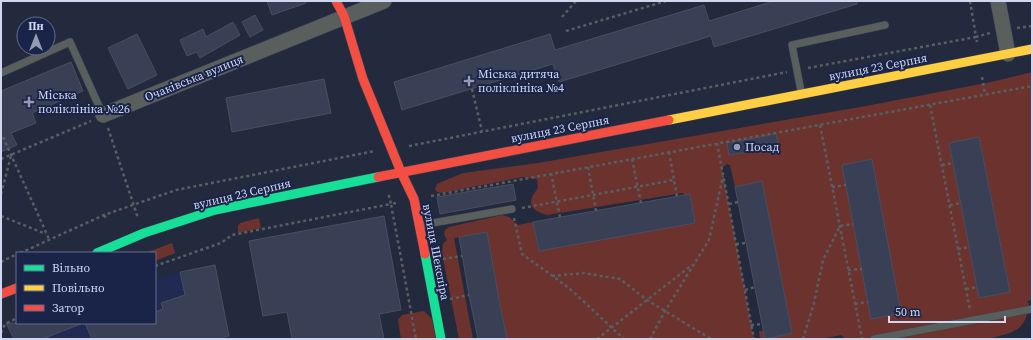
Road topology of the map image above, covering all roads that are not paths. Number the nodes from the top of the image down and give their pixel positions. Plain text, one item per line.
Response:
1 (336, 1) edge
2 (384, 1) edge
3 (998, 1) edge
4 (344, 16) junction
5 (885, 25) dead end
6 (1032, 49) edge
7 (1008, 54) junction
8 (1, 73) edge
9 (802, 94) junction
10 (103, 115) joint
11 (401, 172) junction
12 (512, 210) road end
13 (419, 226) junction
14 (100, 252) edge
15 (16, 288) edge
16 (1, 294) edge
17 (1032, 309) edge
18 (441, 339) edge
19 (874, 339) edge

1 - 4 street, вулиця Шекспіра
2 - 4 street, Очаківська вулиця
3 - 7 street
4 - 10 street, Очаківська вулиця
4 - 11 street, вулиця Шекспіра
5 - 9 lane
6 - 7 street, вулиця 23 Серпня
7 - 9 street, вулиця 23 Серпня
8 - 10 lane
9 - 11 street, вулиця 23 Серпня
11 - 13 street, вулиця Шекспіра
11 - 14 street, вулиця 23 Серпня
12 - 13 lane
13 - 18 street, вулиця Шекспіра
15 - 16 street
17 - 19 lane

